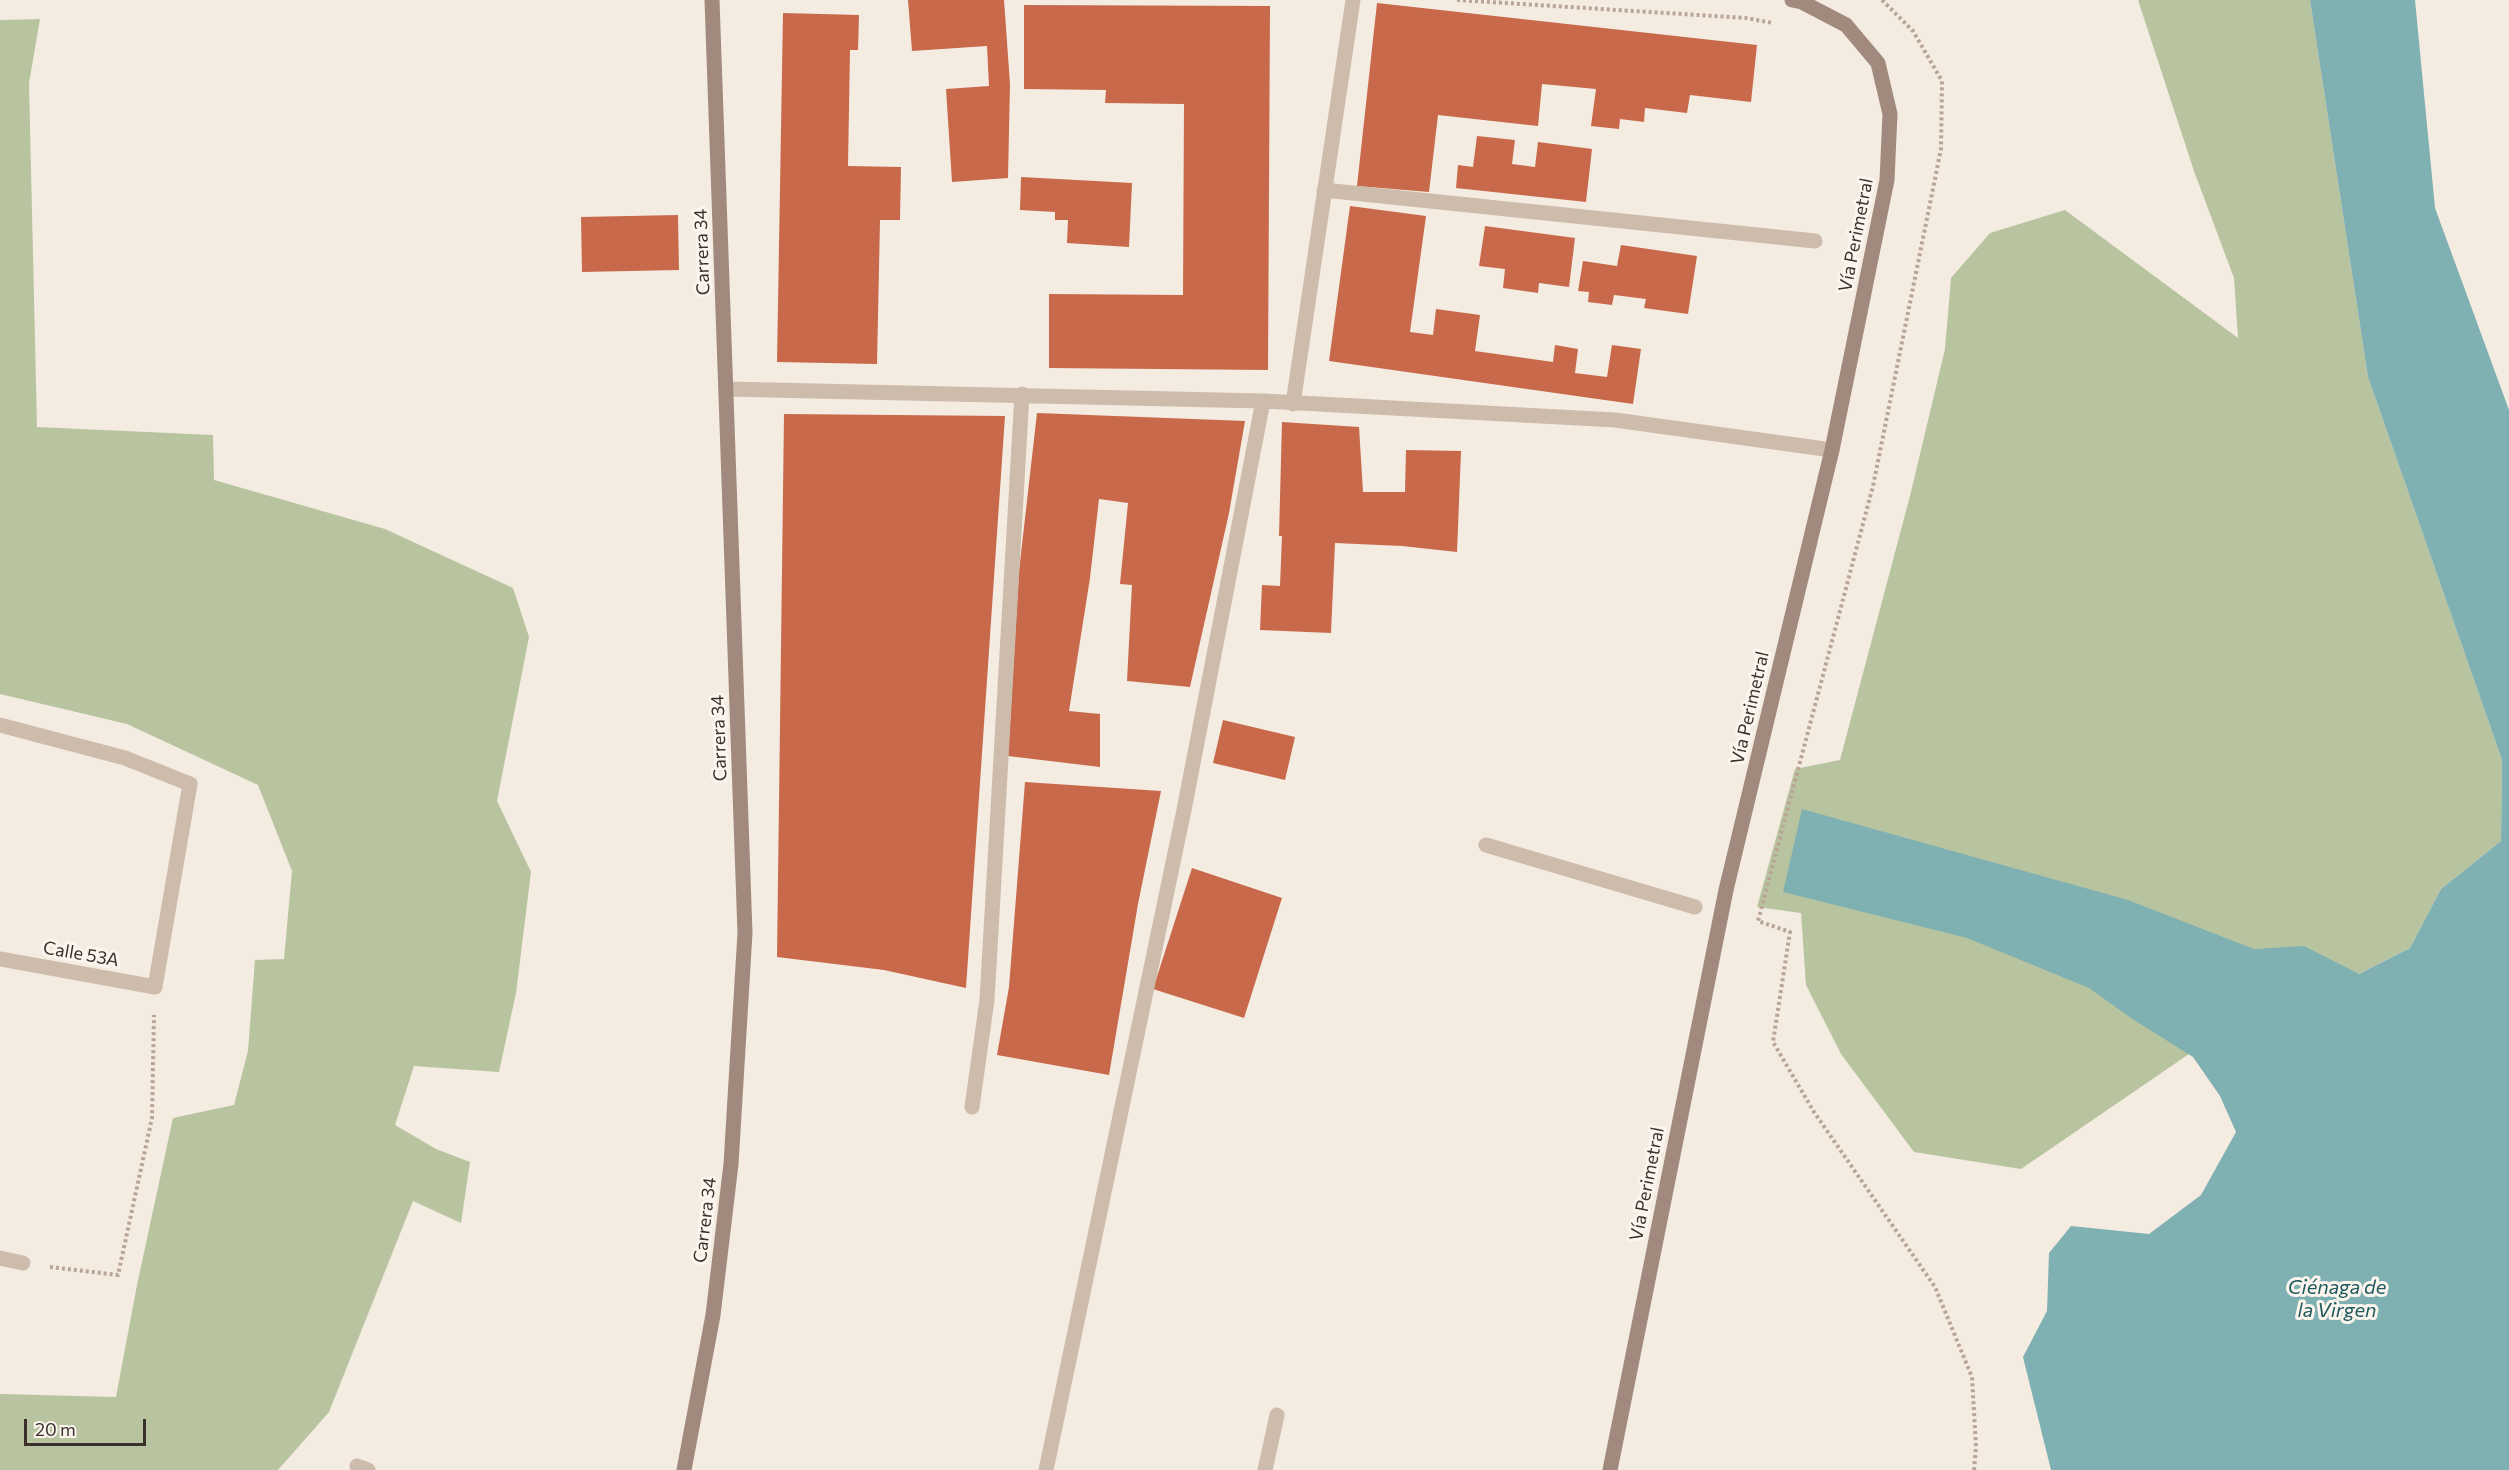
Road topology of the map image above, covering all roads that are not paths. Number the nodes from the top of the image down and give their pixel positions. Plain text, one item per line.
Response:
1 (712, 0) edge
2 (1353, 0) edge
3 (1792, 0) edge
4 (1324, 190) junction
5 (1815, 241) dead end
6 (726, 389) junction
7 (1022, 394) junction
8 (1263, 401) junction
9 (1293, 404) junction
10 (1832, 450) junction
11 (0, 726) edge
12 (1486, 844) dead end
13 (1695, 907) dead end
14 (0, 959) edge
15 (972, 1107) dead end
16 (0, 1258) edge
17 (23, 1263) road end
18 (1277, 1415) dead end
19 (684, 1470) edge
20 (1046, 1470) edge
21 (1265, 1470) edge
22 (1610, 1470) edge

1 - 6 street, Carrera 34
2 - 4 street
3 - 10 street, Vía Perimetral
4 - 5 street
4 - 9 street
6 - 7 street
6 - 19 street, Carrera 34
7 - 8 street
7 - 15 street
8 - 9 street
8 - 20 street
9 - 10 street
10 - 22 street, Vía Perimetral
11 - 14 street, Calle 53A
12 - 13 street
16 - 17 street
18 - 21 street

